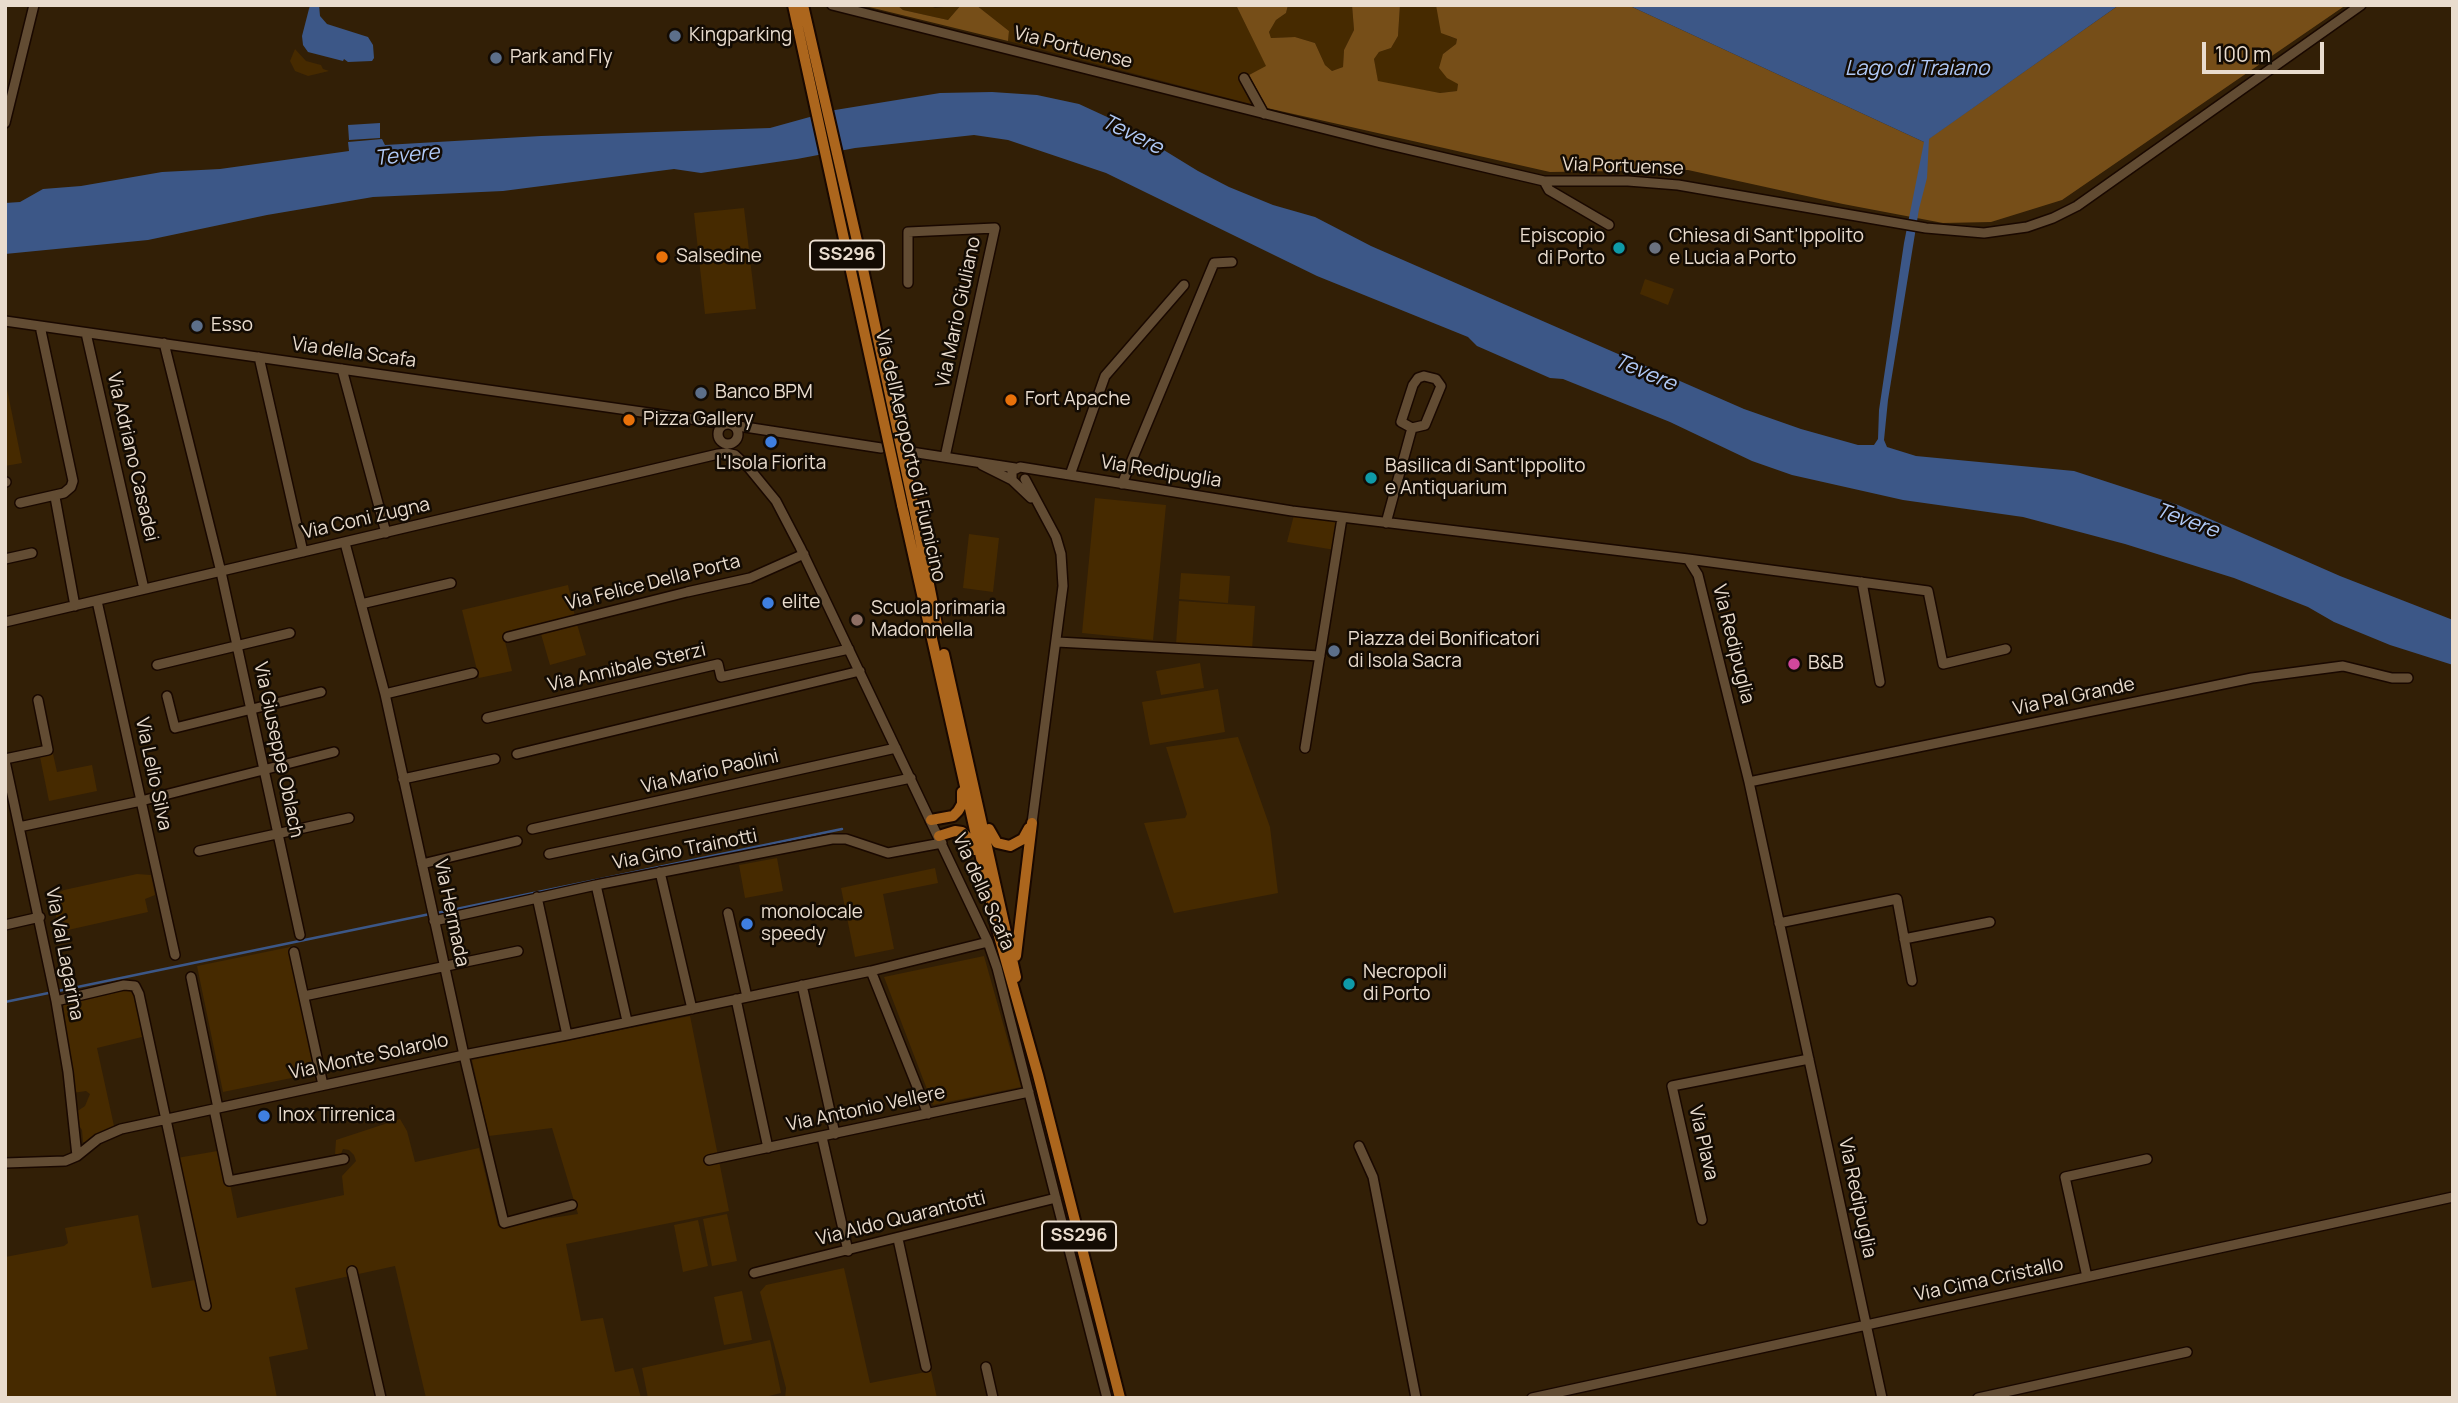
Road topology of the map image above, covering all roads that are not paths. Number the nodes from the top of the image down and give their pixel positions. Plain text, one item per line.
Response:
1 (34, 5) edge
2 (793, 5) edge
3 (803, 5) edge
4 (832, 5) edge
5 (2361, 5) edge
6 (1244, 78) dead end
7 (5, 81) edge
8 (16, 83) junction
9 (1264, 114) junction
10 (5, 123) edge
11 (1544, 181) junction
12 (1609, 225) dead end
13 (1232, 262) dead end
14 (908, 283) dead end
15 (1184, 285) dead end
16 (5, 321) edge
17 (40, 326) junction
18 (86, 333) junction
19 (164, 343) junction
20 (259, 356) junction
21 (342, 369) junction
22 (697, 420) junction
23 (729, 424) junction
24 (1412, 428) junction
25 (756, 430) junction
26 (719, 438) junction
27 (736, 439) junction
28 (881, 448) dead end
29 (911, 452) dead end
30 (718, 454) junction
31 (735, 455) junction
32 (945, 457) junction
33 (975, 461) junction
34 (1019, 468) junction
35 (1040, 471) junction
36 (1070, 475) junction
37 (1026, 479) junction
38 (1013, 481) junction
39 (1122, 484) junction
40 (55, 497) junction
41 (20, 503) dead end
42 (908, 504) junction
43 (1039, 506) junction
44 (1342, 517) junction
45 (1386, 523) junction
46 (386, 533) junction
47 (345, 543) junction
48 (303, 552) junction
49 (32, 553) dead end
50 (804, 554) junction
51 (5, 559) edge
52 (1688, 559) junction
53 (221, 572) junction
54 (1862, 582) junction
55 (451, 583) dead end
56 (144, 589) junction
57 (97, 601) junction
58 (361, 604) junction
59 (75, 606) junction
60 (5, 622) edge
61 (290, 633) dead end
62 (508, 637) dead end
63 (1057, 642) junction
64 (237, 646) junction
65 (849, 649) junction
66 (2006, 649) dead end
67 (1320, 656) junction
68 (157, 665) dead end
69 (860, 671) junction
70 (473, 673) dead end
71 (2408, 678) dead end
72 (1880, 682) dead end
73 (321, 692) dead end
74 (385, 694) junction
75 (167, 696) dead end
76 (38, 700) dead end
77 (251, 708) junction
78 (487, 719) dead end
79 (896, 748) junction
80 (1305, 748) dead end
81 (334, 752) dead end
82 (517, 754) dead end
83 (495, 759) dead end
84 (5, 760) edge
85 (961, 768) junction
86 (264, 770) junction
87 (911, 778) junction
88 (403, 779) junction
89 (1749, 782) junction
90 (141, 801) junction
91 (979, 807) junction
92 (349, 818) dead end
93 (931, 820) junction
94 (1032, 823) junction
95 (19, 827) junction
96 (532, 830) dead end
97 (278, 833) junction
98 (941, 839) junction
99 (517, 841) dead end
100 (198, 851) dead end
101 (549, 854) dead end
102 (422, 864) junction
103 (984, 871) junction
104 (660, 872) junction
105 (596, 885) junction
106 (537, 897) junction
107 (728, 913) dead end
108 (40, 917) junction
109 (434, 920) junction
110 (1990, 922) dead end
111 (1779, 923) junction
112 (5, 925) edge
113 (300, 935) dead end
114 (1905, 939) junction
115 (988, 942) junction
116 (517, 951) dead end
117 (294, 952) dead end
118 (175, 954) dead end
119 (445, 966) junction
120 (871, 971) junction
121 (1016, 976) junction
122 (191, 977) dead end
123 (1913, 981) dead end
124 (802, 985) junction
125 (303, 996) junction
126 (747, 997) junction
127 (736, 999) junction
128 (56, 1001) junction
129 (692, 1009) junction
130 (627, 1021) junction
131 (567, 1035) junction
132 (464, 1055) junction
133 (1809, 1059) junction
134 (1038, 1075) junction
135 (323, 1085) junction
136 (1029, 1092) junction
137 (216, 1109) junction
138 (928, 1114) junction
139 (164, 1120) junction
140 (835, 1134) junction
141 (822, 1137) junction
142 (1359, 1146) dead end
143 (768, 1148) junction
144 (77, 1156) junction
145 (344, 1159) dead end
146 (2147, 1159) dead end
147 (709, 1160) dead end
148 (5, 1163) edge
149 (2453, 1196) edge
150 (1056, 1198) junction
151 (572, 1205) dead end
152 (1702, 1220) dead end
153 (898, 1239) junction
154 (848, 1251) junction
155 (352, 1271) dead end
156 (754, 1273) dead end
157 (2087, 1277) junction
158 (206, 1306) dead end
159 (1866, 1325) junction
160 (2187, 1352) dead end
161 (926, 1367) dead end
162 (986, 1367) dead end
163 (381, 1398) edge
164 (993, 1398) edge
165 (1107, 1398) edge
166 (1120, 1398) edge
167 (1416, 1398) edge
168 (1532, 1398) edge
169 (1882, 1398) edge
170 (1978, 1398) edge

1 - 8 street
2 - 42 main road, Via dell'Aeroporto di Fiumicino / SS296, bridge
3 - 42 main road, Via dell'Aeroporto di Fiumicino / SS296, bridge
4 - 9 street, Via Portuense
5 - 11 street, Via Portuense
6 - 9 street
7 - 8 street
8 - 10 street
9 - 11 street, Via Portuense
11 - 12 street
13 - 39 street
14 - 32 street, Via Mario Giuliano
15 - 36 street
16 - 17 street, Via della Scafa
17 - 18 street, Via della Scafa
17 - 40 street
18 - 19 street, Via della Scafa
18 - 56 street, Via Adriano Casadei
19 - 20 street, Via della Scafa
19 - 53 street, Via Giuseppe Oblach
20 - 21 street, Via della Scafa
20 - 48 street
21 - 22 street, Via della Scafa
21 - 46 street
22 - 23 street, Via della Scafa
22 - 26 street
23 - 25 street, Via della Scafa
23 - 26 street
23 - 27 street
24 - 24 street
24 - 45 street
25 - 27 street
25 - 28 street
26 - 27 street
26 - 30 street
27 - 31 street
29 - 32 street, Via Redipuglia
30 - 31 street, Via Coni Zugna
30 - 46 street, Via Coni Zugna
31 - 50 street, Via della Scafa
32 - 33 street, Via Redipuglia
33 - 34 street, Via Redipuglia
33 - 38 street
34 - 35 street, Via Redipuglia
34 - 37 street
34 - 38 street
35 - 36 street, Via Redipuglia
35 - 37 street
36 - 39 street, Via Redipuglia
37 - 38 street
37 - 43 street
38 - 43 street
39 - 44 street, Via Redipuglia
40 - 41 street
40 - 59 street
42 - 85 main road, Via dell'Aeroporto di Fiumicino / SS296
42 - 91 main road, Via dell'Aeroporto di Fiumicino / SS296
43 - 63 street
44 - 45 street, Via Redipuglia
44 - 67 street
45 - 52 street, Via Redipuglia
46 - 47 street, Via Coni Zugna
47 - 48 street, Via Coni Zugna
47 - 58 street, Via Hermada
48 - 53 street, Via Coni Zugna
49 - 51 street
50 - 62 street, Via Felice Della Porta
50 - 65 street, Via della Scafa
52 - 54 street
52 - 89 street, Via Redipuglia
53 - 56 street, Via Coni Zugna
53 - 64 street, Via Giuseppe Oblach
54 - 66 street
54 - 72 street
55 - 58 street
56 - 57 street, Via Coni Zugna
57 - 59 street, Via Coni Zugna
57 - 90 street, Via Lelio Silva
58 - 74 street, Via Hermada
59 - 60 street, Via Coni Zugna
61 - 64 street
63 - 67 street
63 - 94 street
64 - 68 street
64 - 77 street, Via Giuseppe Oblach
65 - 69 street, Via della Scafa
65 - 78 street, Via Annibale Sterzi
67 - 80 street
69 - 79 street, Via della Scafa
69 - 82 street
70 - 74 street
71 - 89 street, Via Pal Grande
73 - 77 street
74 - 88 street, Via Hermada
75 - 77 street
76 - 84 street
77 - 86 street, Via Giuseppe Oblach
79 - 87 street, Via della Scafa
79 - 96 street, Via Mario Paolini
81 - 86 street
83 - 88 street
84 - 95 street, Via Val Lagarina
85 - 93 main road
85 - 103 main road, Via dell'Aeroporto di Fiumicino / SS296
86 - 90 street
86 - 97 street, Via Giuseppe Oblach
87 - 93 street, Via della Scafa
87 - 101 street
88 - 102 street, Via Hermada
89 - 111 street, Via Redipuglia
90 - 95 street
90 - 118 street, Via Lelio Silva
91 - 94 main road
91 - 121 main road, Via dell'Aeroporto di Fiumicino / SS296
92 - 97 street
93 - 98 street, Via della Scafa
94 - 121 main road
95 - 108 street, Via Val Lagarina
97 - 100 street
97 - 113 street, Via Giuseppe Oblach
98 - 103 main road
98 - 104 street, Via Gino Trainotti
98 - 115 street, Via della Scafa
99 - 102 street
102 - 109 street, Via Hermada
103 - 134 main road, Via dell'Aeroporto di Fiumicino / SS296
104 - 105 street, Via Gino Trainotti
104 - 129 street
105 - 106 street, Via Gino Trainotti
105 - 130 street
106 - 109 street, Via Gino Trainotti
106 - 131 street
107 - 126 street
108 - 112 street
108 - 128 street, Via Val Lagarina
109 - 119 street, Via Hermada
110 - 114 street
111 - 114 street
111 - 133 street, Via Redipuglia
114 - 123 street
115 - 120 street, Via Monte Solarolo
115 - 136 street, Via della Scafa
116 - 119 street
117 - 125 street
119 - 125 street
119 - 132 street, Via Hermada
120 - 124 street, Via Monte Solarolo
120 - 138 street
121 - 134 main road, Via dell'Aeroporto di Fiumicino / SS296
122 - 137 street
124 - 126 street, Via Monte Solarolo
124 - 140 street
125 - 135 street
126 - 127 street, Via Monte Solarolo
127 - 129 street, Via Monte Solarolo
127 - 143 street
128 - 139 street
128 - 144 street, Via Val Lagarina
129 - 130 street, Via Monte Solarolo
130 - 131 street, Via Monte Solarolo
131 - 132 street, Via Monte Solarolo
132 - 135 street, Via Monte Solarolo
132 - 151 street, Via Hermada
133 - 152 street, Via Plava
133 - 159 street, Via Redipuglia
134 - 166 main road, Via dell'Aeroporto di Fiumicino / SS296
135 - 137 street, Via Monte Solarolo
136 - 138 street, Via Antonio Vellere
136 - 150 street, Via della Scafa
137 - 139 street, Via Monte Solarolo
137 - 145 street
138 - 140 street, Via Antonio Vellere
139 - 144 street, Via Monte Solarolo
139 - 158 street
140 - 141 street, Via Antonio Vellere
141 - 143 street, Via Antonio Vellere
141 - 154 street
142 - 167 street
143 - 147 street, Via Antonio Vellere
144 - 148 street, Via Monte Solarolo
146 - 157 street
149 - 157 street, Via Cima Cristallo
150 - 153 street, Via Aldo Quarantotti
150 - 165 street, Via della Scafa
153 - 154 street, Via Aldo Quarantotti
153 - 161 street
154 - 156 street, Via Aldo Quarantotti
155 - 163 street
157 - 159 street, Via Cima Cristallo
159 - 168 street, Via Cima Cristallo
159 - 169 street, Via Redipuglia
160 - 170 street
162 - 164 street

